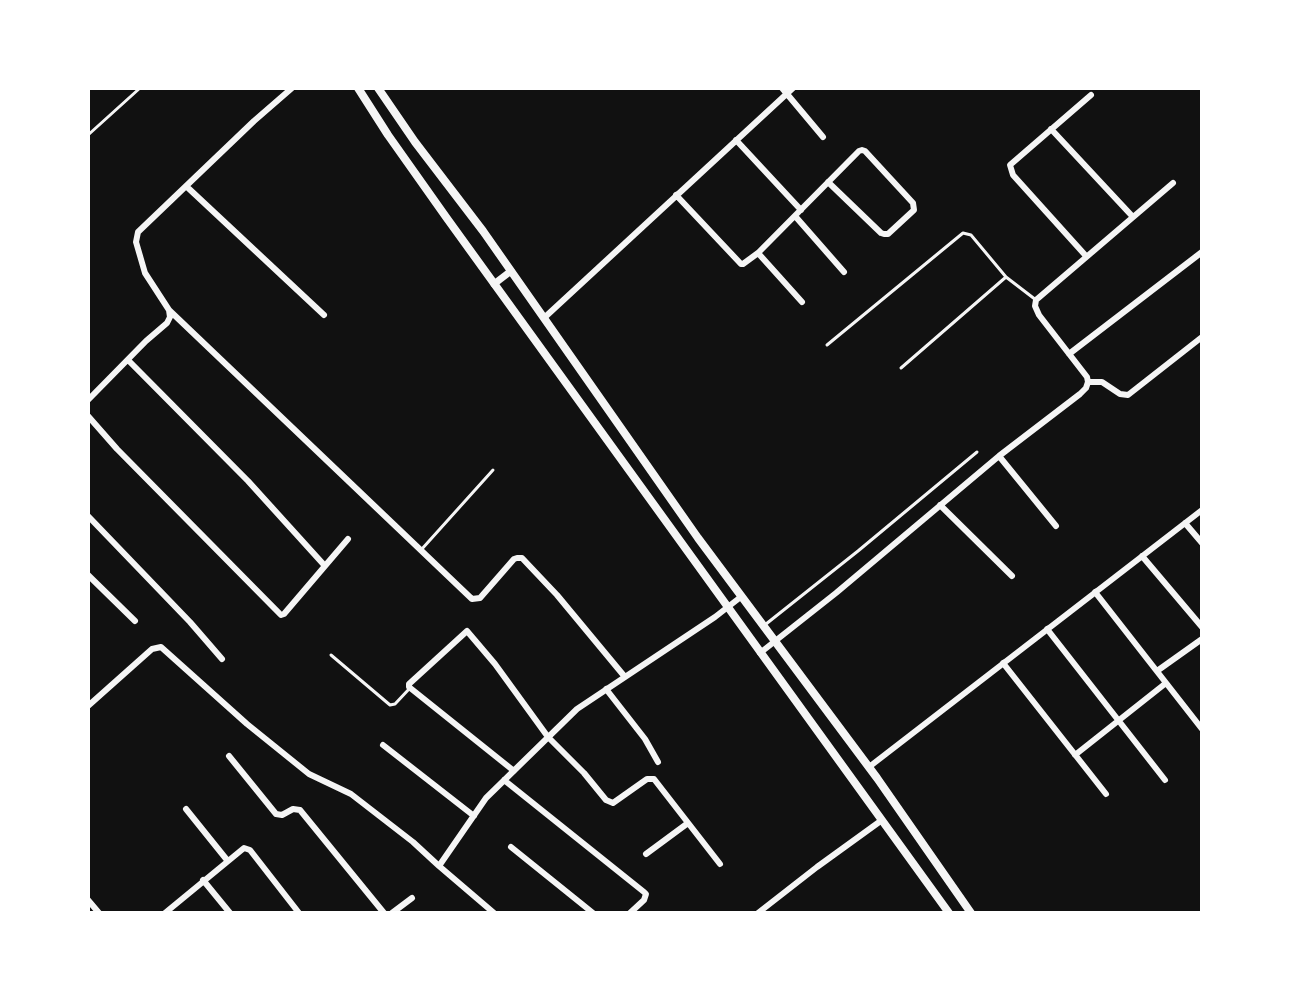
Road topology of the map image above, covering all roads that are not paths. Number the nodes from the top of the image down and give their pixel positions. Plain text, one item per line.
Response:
1 (140, 88) edge
2 (292, 88) edge
3 (358, 88) edge
4 (378, 88) edge
5 (787, 90) edge
6 (1091, 95) dead end
7 (1051, 129) junction
8 (88, 135) edge
9 (823, 137) dead end
10 (736, 140) junction
11 (828, 182) junction
12 (1173, 183) dead end
13 (186, 186) junction
14 (676, 195) junction
15 (798, 213) junction
16 (1133, 217) junction
17 (1202, 252) edge
18 (758, 253) junction
19 (1086, 256) junction
20 (511, 271) junction
21 (844, 272) dead end
22 (1006, 277) junction
23 (494, 284) junction
24 (1036, 300) junction
25 (802, 302) dead end
26 (169, 310) junction
27 (324, 315) dead end
28 (544, 318) junction
29 (1202, 337) edge
30 (827, 345) dead end
31 (1069, 354) junction
32 (128, 360) junction
33 (901, 368) dead end
34 (1088, 382) junction
35 (88, 400) edge
36 (88, 416) edge
37 (977, 452) dead end
38 (999, 456) junction
39 (493, 470) dead end
40 (940, 505) junction
41 (1202, 510) edge
42 (88, 516) edge
43 (1185, 523) junction
44 (1056, 526) dead end
45 (348, 539) dead end
46 (1202, 543) edge
47 (421, 550) junction
48 (1142, 556) junction
49 (325, 566) junction
50 (88, 575) edge
51 (1012, 576) dead end
52 (1095, 592) junction
53 (742, 596) junction
54 (727, 607) junction
55 (135, 621) dead end
56 (764, 626) junction
57 (1202, 627) edge
58 (1047, 629) junction
59 (1202, 639) edge
60 (774, 640) junction
61 (760, 653) junction
62 (331, 655) dead end
63 (222, 659) dead end
64 (1003, 663) junction
65 (1157, 671) junction
66 (625, 677) junction
67 (1166, 683) junction
68 (410, 688) junction
69 (606, 689) junction
70 (88, 706) edge
71 (1118, 721) junction
72 (1202, 729) edge
73 (548, 737) junction
74 (383, 745) dead end
75 (1075, 755) junction
76 (229, 756) dead end
77 (658, 762) dead end
78 (869, 767) junction
79 (514, 771) junction
80 (504, 780) junction
81 (1165, 780) dead end
82 (1106, 794) dead end
83 (186, 809) dead end
84 (474, 816) junction
85 (882, 820) junction
86 (688, 823) junction
87 (511, 847) dead end
88 (646, 854) dead end
89 (227, 860) junction
90 (720, 864) dead end
91 (439, 866) junction
92 (203, 880) junction
93 (412, 898) dead end
94 (88, 900) edge
95 (99, 913) edge
96 (165, 913) edge
97 (230, 913) edge
98 (299, 913) edge
99 (384, 913) edge
100 (392, 913) edge
101 (494, 913) edge
102 (593, 913) edge
103 (630, 913) edge
104 (758, 913) edge
105 (949, 913) edge
106 (971, 913) edge

1 - 8 lane
2 - 13 street
3 - 23 main road
4 - 20 main road
5 - 9 street
5 - 10 street
6 - 7 street
7 - 16 street
7 - 19 street
10 - 14 street
10 - 15 street
11 - 11 street
11 - 15 street
12 - 16 street
13 - 26 street
13 - 27 street
14 - 18 street
14 - 28 street
15 - 18 street
15 - 21 street
16 - 19 street
17 - 31 street
18 - 25 street
19 - 24 street
20 - 23 street
20 - 28 main road
22 - 24 lane
22 - 30 lane
22 - 33 lane
23 - 54 main road
24 - 31 street
26 - 32 street
26 - 47 street
28 - 53 main road
29 - 34 street
31 - 34 street
32 - 35 street
32 - 49 street
34 - 38 street
36 - 49 street
37 - 56 lane
38 - 40 street
38 - 44 street
39 - 47 lane
40 - 51 street
40 - 60 street
41 - 43 street
42 - 63 street
43 - 46 street
43 - 48 street
45 - 49 street
47 - 66 street
48 - 52 street
48 - 57 street
50 - 55 street
52 - 58 street
52 - 65 street
53 - 54 street
53 - 56 main road
54 - 61 main road
54 - 66 street
56 - 60 main road
58 - 64 street
58 - 71 street
59 - 65 street
60 - 61 street
60 - 78 main road
61 - 85 main road
62 - 68 lane
64 - 75 street
64 - 78 street
65 - 67 street
66 - 69 street
67 - 71 street
67 - 72 street
68 - 73 street
68 - 79 street
69 - 73 street
69 - 77 street
70 - 91 street
71 - 75 street
71 - 81 street
73 - 79 street
73 - 86 street
74 - 84 street
75 - 82 street
76 - 99 street
78 - 106 main road
79 - 80 street
80 - 84 street
80 - 103 street
83 - 89 street
84 - 91 street
85 - 104 street
85 - 105 main road
86 - 88 street
86 - 90 street
87 - 102 street
89 - 92 street
89 - 98 street
91 - 101 street
92 - 96 street
92 - 97 street
93 - 100 street
94 - 95 street

